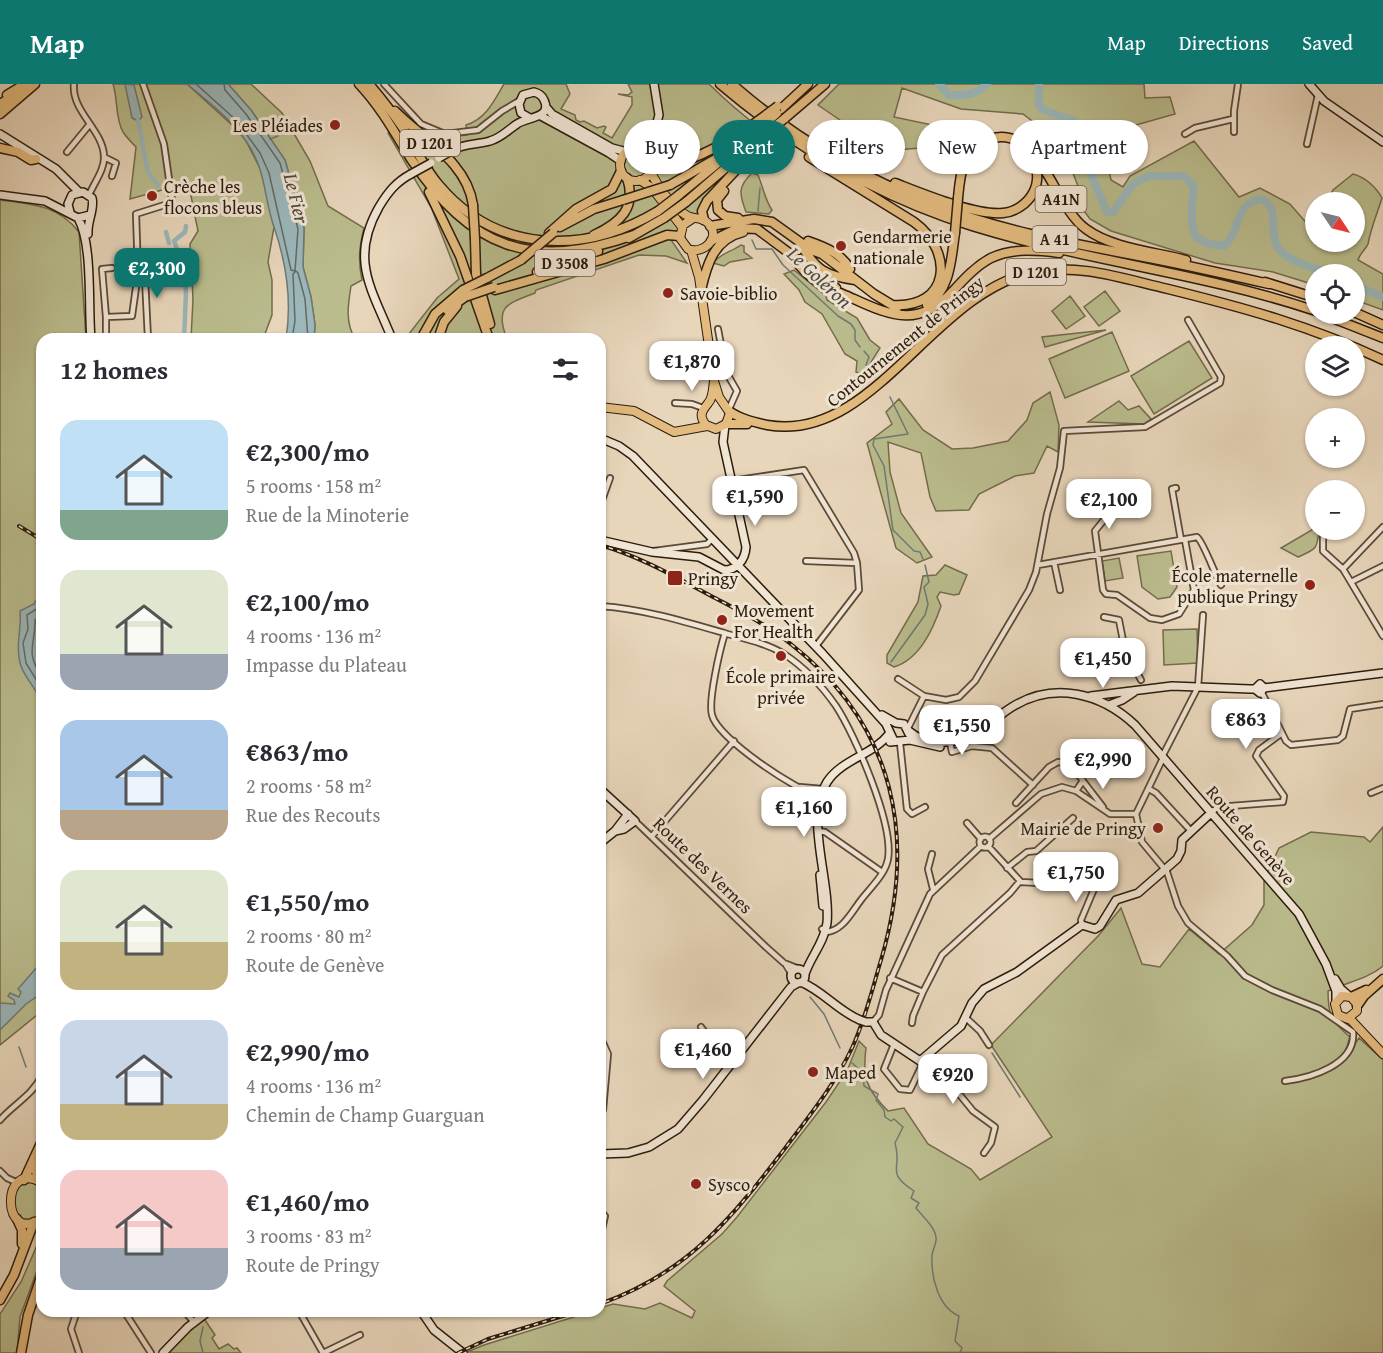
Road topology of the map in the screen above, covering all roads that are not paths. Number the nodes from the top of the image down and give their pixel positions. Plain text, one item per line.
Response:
1 (18, 84) edge
2 (25, 84) edge
3 (32, 84) edge
4 (74, 84) edge
5 (143, 84) edge
6 (359, 84) edge
7 (384, 84) edge
8 (654, 84) edge
9 (720, 84) edge
10 (732, 84) edge
11 (825, 84) edge
12 (1238, 84) edge
13 (1309, 84) edge
14 (807, 85) edge
15 (371, 87) edge
16 (1318, 94) junction
17 (0, 98) edge
18 (519, 102) junction
19 (0, 104) edge
20 (743, 104) junction
21 (512, 107) junction
22 (546, 107) junction
23 (521, 112) junction
24 (0, 114) edge
25 (541, 116) junction
26 (530, 118) junction
27 (1233, 119) junction
28 (657, 120) edge
29 (770, 120) edge
30 (782, 120) edge
31 (519, 122) junction
32 (90, 124) junction
33 (1234, 132) dead end
34 (0, 134) edge
35 (1185, 134) dead end
36 (998, 138) edge
37 (807, 140) edge
38 (998, 140) edge
39 (1383, 142) edge
40 (1307, 144) dead end
41 (0, 148) edge
42 (624, 150) edge
43 (67, 152) dead end
44 (33, 157) junction
45 (104, 157) junction
46 (412, 160) junction
47 (712, 160) edge
48 (624, 162) edge
49 (621, 166) junction
50 (712, 168) edge
51 (644, 174) edge
52 (654, 174) edge
53 (716, 174) edge
54 (733, 174) edge
55 (736, 174) edge
56 (867, 174) edge
57 (872, 174) edge
58 (961, 174) edge
59 (112, 176) dead end
60 (627, 178) junction
61 (640, 180) junction
62 (79, 192) junction
63 (0, 195) edge
64 (89, 195) junction
65 (69, 199) junction
66 (55, 205) junction
67 (70, 212) junction
68 (90, 214) junction
69 (78, 218) junction
70 (692, 219) junction
71 (754, 219) junction
72 (707, 223) junction
73 (761, 232) junction
74 (634, 235) junction
75 (681, 235) junction
76 (553, 236) junction
77 (954, 236) junction
78 (796, 239) junction
79 (711, 241) junction
80 (86, 248) junction
81 (704, 249) junction
82 (809, 249) junction
83 (691, 250) junction
84 (1093, 256) junction
85 (112, 268) dead end
86 (138, 273) junction
87 (849, 276) junction
88 (699, 277) junction
89 (1269, 284) junction
90 (494, 288) junction
91 (701, 290) junction
92 (1305, 295) edge
93 (465, 296) junction
94 (892, 306) junction
95 (932, 308) junction
96 (1305, 308) edge
97 (479, 309) junction
98 (106, 317) junction
99 (1365, 317) edge
100 (1188, 320) dead end
101 (1347, 324) edge
102 (1383, 325) edge
103 (718, 329) dead end
104 (91, 333) edge
105 (106, 333) edge
106 (148, 333) edge
107 (389, 333) edge
108 (424, 333) edge
109 (430, 333) edge
110 (440, 333) edge
111 (483, 333) edge
112 (487, 333) edge
113 (492, 333) edge
114 (1318, 336) edge
115 (1383, 338) edge
116 (1365, 355) edge
117 (1383, 362) edge
118 (714, 381) junction
119 (675, 403) dead end
120 (726, 406) junction
121 (606, 408) edge
122 (704, 408) junction
123 (726, 424) junction
124 (710, 428) junction
125 (688, 430) junction
126 (606, 441) edge
127 (723, 442) junction
128 (610, 478) dead end
129 (732, 481) junction
130 (1176, 488) dead end
131 (606, 489) edge
132 (1123, 505) dead end
133 (1383, 527) edge
134 (1183, 540) junction
135 (1323, 540) edge
136 (606, 541) edge
137 (709, 542) junction
138 (652, 552) junction
139 (1098, 555) junction
140 (806, 561) dead end
141 (1054, 562) junction
142 (857, 563) junction
143 (1038, 565) junction
144 (737, 566) junction
145 (1383, 566) edge
146 (1343, 569) junction
147 (1351, 582) junction
148 (1221, 585) dead end
149 (1060, 590) dead end
150 (606, 607) edge
151 (1203, 615) dead end
152 (1104, 617) dead end
153 (1381, 629) edge
154 (725, 633) junction
155 (1383, 636) edge
156 (816, 646) junction
157 (1383, 673) edge
158 (898, 679) dead end
159 (1141, 680) dead end
160 (1151, 687) junction
161 (1198, 687) junction
162 (1261, 690) junction
163 (1120, 692) junction
164 (924, 696) junction
165 (1086, 696) junction
166 (1122, 700) junction
167 (1383, 704) edge
168 (1109, 705) junction
169 (873, 709) junction
170 (915, 716) junction
171 (1128, 719) junction
172 (898, 723) junction
173 (909, 729) junction
174 (1282, 733) junction
175 (896, 738) junction
176 (734, 741) junction
177 (950, 744) junction
178 (860, 754) junction
179 (1163, 758) junction
180 (1083, 781) junction
181 (1033, 785) junction
182 (800, 787) junction
183 (822, 788) junction
184 (1383, 788) edge
185 (1149, 789) junction
186 (1076, 791) junction
187 (1371, 792) dead end
188 (606, 794) edge
189 (818, 797) junction
190 (1016, 803) dead end
191 (925, 807) dead end
192 (1107, 812) junction
193 (1212, 812) junction
194 (628, 814) junction
195 (1136, 814) junction
196 (1073, 818) dead end
197 (635, 821) junction
198 (967, 823) dead end
199 (615, 831) junction
200 (818, 831) junction
201 (1191, 831) junction
202 (652, 836) junction
203 (606, 838) edge
204 (981, 838) junction
205 (989, 839) junction
206 (981, 846) junction
207 (988, 846) junction
208 (932, 854) dead end
209 (1007, 868) junction
210 (1165, 869) junction
211 (882, 872) junction
212 (1051, 873) dead end
213 (1020, 881) junction
214 (1097, 882) dead end
215 (933, 889) junction
216 (1082, 925) junction
217 (824, 929) junction
218 (1326, 964) junction
219 (798, 977) junction
220 (890, 978) junction
221 (1383, 979) edge
222 (1375, 985) junction
223 (922, 993) junction
224 (1350, 996) junction
225 (1336, 1001) junction
226 (1357, 1008) junction
227 (966, 1018) junction
228 (1348, 1018) junction
229 (866, 1022) junction
230 (912, 1023) dead end
231 (701, 1027) dead end
232 (894, 1044) junction
233 (989, 1045) dead end
234 (1383, 1049) edge
235 (606, 1050) edge
236 (1383, 1054) edge
237 (922, 1062) junction
238 (732, 1064) junction
239 (606, 1076) edge
240 (1285, 1081) dead end
241 (36, 1084) edge
242 (0, 1120) edge
243 (36, 1152) edge
244 (984, 1153) dead end
245 (606, 1154) edge
246 (0, 1171) edge
247 (7, 1178) junction
248 (21, 1181) junction
249 (36, 1182) edge
250 (11, 1189) junction
251 (17, 1219) junction
252 (36, 1220) edge
253 (36, 1224) edge
254 (20, 1260) junction
255 (36, 1292) edge
256 (0, 1300) edge
257 (36, 1308) edge
258 (75, 1317) edge
259 (128, 1317) edge
260 (189, 1317) edge
261 (201, 1317) edge
262 (302, 1317) edge
263 (425, 1317) edge
264 (194, 1322) junction
265 (360, 1335) dead end
266 (21, 1353) edge
267 (26, 1353) edge
268 (79, 1353) edge
269 (151, 1353) edge
270 (163, 1353) edge
271 (323, 1353) edge
272 (463, 1353) edge

1 - 17 highway
2 - 17 highway
3 - 19 highway
3 - 24 highway
4 - 32 street
5 - 86 street
6 - 46 highway, D 1201
7 - 21 street
8 - 28 street
9 - 20 highway, A 41
10 - 37 highway, A 41
11 - 30 highway, D 3508, bridge
12 - 27 street
13 - 16 street
14 - 29 highway, bridge
15 - 76 highway
15 - 113 highway, D 1201, bridge
16 - 39 street
16 - 40 street
18 - 21 street
18 - 22 street
18 - 23 street
20 - 84 highway, A 41
20 - 94 highway
21 - 23 street
22 - 25 street
22 - 42 street
23 - 26 street
23 - 31 street
25 - 26 street
25 - 49 street
26 - 31 street
27 - 33 street
27 - 35 street
31 - 107 street, bridge
32 - 43 street
32 - 45 street
34 - 44 street
36 - 89 highway, A41N
38 - 57 highway, A41N
41 - 44 highway
44 - 62 street
44 - 65 street
45 - 59 street
45 - 64 street
46 - 74 highway
46 - 97 highway, D 1201
47 - 76 highway, D 3508, bridge
48 - 49 main road
49 - 60 main road
49 - 76 highway
50 - 76 highway, bridge
51 - 61 main road
52 - 70 main road
53 - 74 highway, D 3508, bridge
54 - 72 highway
55 - 71 highway
56 - 89 highway, A 41
58 - 77 highway, bridge
60 - 61 main road
60 - 76 highway
61 - 75 main road
62 - 64 street
62 - 65 street
63 - 66 street
64 - 68 street
65 - 66 street
65 - 67 street
66 - 67 street
67 - 69 street
68 - 69 street
68 - 80 street
69 - 80 street
70 - 72 main road
70 - 75 main road
71 - 72 highway
71 - 78 highway
72 - 79 main road
73 - 79 highway
73 - 91 highway
73 - 95 highway
74 - 90 highway, D 3508
75 - 83 main road
75 - 90 highway
76 - 93 highway, D 3508, bridge
77 - 94 highway
77 - 95 highway
78 - 82 highway
78 - 82 highway
79 - 81 main road
80 - 104 street
81 - 83 main road
81 - 88 main road
82 - 87 highway
82 - 87 highway
83 - 88 main road
84 - 95 highway
84 - 96 highway, A 41
85 - 98 street
86 - 98 street
86 - 106 street
87 - 94 highway
88 - 91 main road
89 - 92 highway, A 41
90 - 93 highway, bridge
91 - 118 main road
93 - 108 highway
93 - 109 highway
93 - 110 highway
97 - 111 highway
97 - 112 highway, D 1201
98 - 105 street
99 - 102 highway
100 - 143 street
101 - 115 highway
103 - 120 street
114 - 123 highway, Contournement de Pringy / D 1201
116 - 117 highway, Contournement de Pringy / D 1201
117 - 120 highway, Contournement de Pringy / D 1201
118 - 120 main road
118 - 122 main road
119 - 122 street
120 - 122 main road
120 - 123 main road
121 - 125 main road
122 - 124 main road
122 - 125 main road
123 - 124 main road
123 - 127 street
124 - 125 main road
124 - 127 street
126 - 137 street, Route de Genève
127 - 129 street
128 - 131 street
129 - 142 street
129 - 144 street
130 - 134 street
132 - 139 street
133 - 146 street
134 - 139 street
134 - 139 street
134 - 148 street
135 - 146 street
136 - 138 street
137 - 138 street
137 - 144 street, Route de Genève
138 - 144 street
139 - 141 street
140 - 142 street
141 - 143 street
141 - 149 street
142 - 156 street
143 - 164 street
144 - 156 street, Route de Genève
145 - 147 street
146 - 147 street
147 - 153 street
150 - 154 street
151 - 161 street
152 - 159 street
153 - 155 street
154 - 176 street
154 - 178 street
156 - 169 street, Route de Genève
157 - 162 street
158 - 164 street
160 - 161 street
160 - 163 street
160 - 166 street
161 - 162 street
161 - 179 street
162 - 174 street
163 - 165 street
163 - 168 street
164 - 170 street
165 - 168 street, Route de Genève
165 - 177 street, Route de Genève
166 - 168 street
166 - 171 street
167 - 174 street
168 - 171 street, Route de Genève
169 - 172 street, Route de Genève
169 - 175 street, Route de Genève
170 - 172 street
170 - 173 street
171 - 179 street, Route de Genève
172 - 173 street, Route de Genève
172 - 175 street
173 - 175 street
173 - 177 street, Route de Genève
174 - 193 street
175 - 177 street, Route de Genève
175 - 178 street
175 - 191 street
176 - 182 street
176 - 202 street
177 - 181 street, Route de Genève
178 - 183 street
178 - 211 street
179 - 185 street
179 - 193 street, Route de Genève
180 - 181 street
180 - 186 street
180 - 192 street
181 - 190 street
182 - 183 street
182 - 189 street
183 - 189 street
184 - 187 street
185 - 195 street
185 - 201 street
186 - 192 street
186 - 205 street
188 - 194 street, Route des Vernes
189 - 200 street
192 - 195 street
193 - 201 street
193 - 218 street, Route de Genève
194 - 197 street, Route des Vernes
194 - 199 street
195 - 210 street
196 - 209 street
197 - 199 street
197 - 202 street, Route des Vernes
198 - 204 street
199 - 203 street
200 - 211 street
200 - 217 street
201 - 210 street
202 - 219 street, Route des Vernes
204 - 205 street
204 - 206 street
205 - 207 street
206 - 207 street
206 - 215 street
207 - 209 street
208 - 215 street
209 - 213 street
210 - 216 street
210 - 240 street
211 - 217 street
212 - 213 street
213 - 223 street
214 - 216 street
215 - 220 street
216 - 227 street
217 - 219 street
218 - 224 street, Route de Genève
218 - 225 street, Route de Genève
219 - 229 street
219 - 238 street
220 - 223 street
220 - 229 street
221 - 222 highway
222 - 224 highway
222 - 226 highway
223 - 230 street
224 - 225 main road
224 - 226 main road
225 - 228 main road
226 - 228 main road
226 - 234 main road
227 - 233 street
227 - 237 street
228 - 236 main road
229 - 232 street
231 - 238 street
232 - 237 street
232 - 237 street
235 - 239 street
237 - 244 street
238 - 245 street
241 - 242 street
243 - 248 highway
246 - 247 street
247 - 248 street
247 - 250 street
248 - 249 main road
248 - 250 main road
250 - 251 main road
251 - 252 main road
251 - 254 highway
253 - 254 highway
254 - 256 highway
255 - 266 highway
257 - 267 highway
258 - 268 street
259 - 269 street
260 - 264 street
261 - 264 street
262 - 271 street
263 - 272 street
264 - 270 street
265 - 271 street

